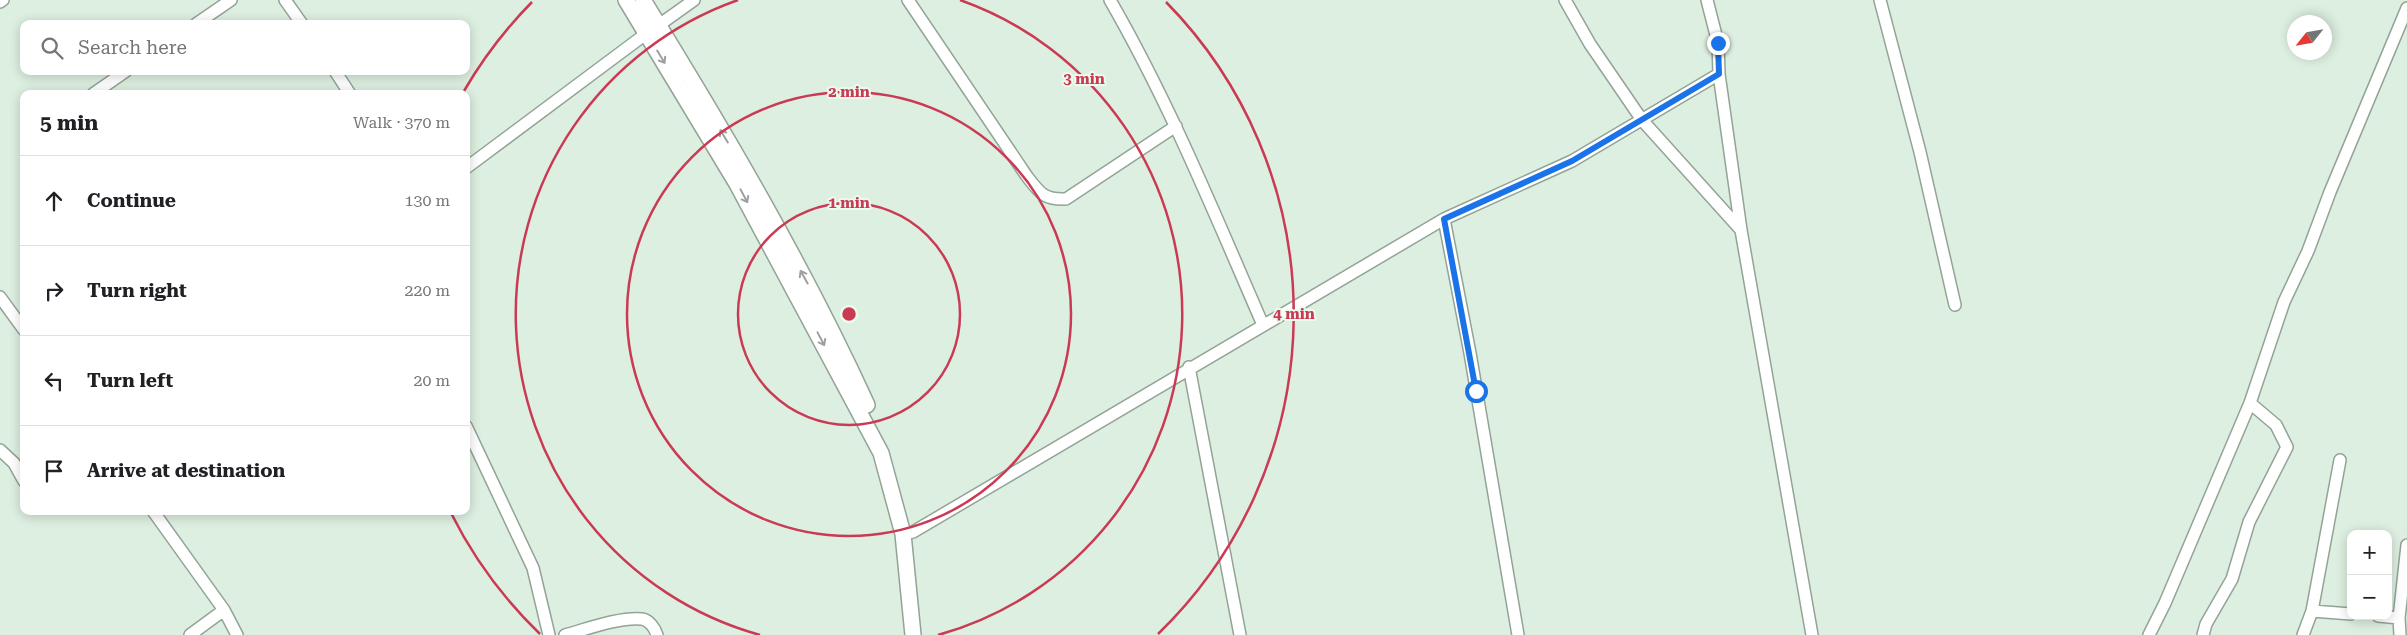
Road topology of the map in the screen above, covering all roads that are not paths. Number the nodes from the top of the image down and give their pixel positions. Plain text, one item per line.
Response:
1 (231, 0) edge
2 (285, 0) edge
3 (626, 0) edge
4 (643, 0) edge
5 (694, 0) edge
6 (908, 0) edge
7 (1110, 0) edge
8 (1565, 0) edge
9 (1707, 0) edge
10 (1880, 0) edge
11 (2407, 8) edge
12 (202, 20) edge
13 (299, 20) edge
14 (653, 29) junction
15 (1719, 74) junction
16 (120, 75) edge
17 (338, 75) edge
18 (99, 90) edge
19 (347, 90) edge
20 (1642, 120) junction
21 (1176, 126) junction
22 (470, 165) edge
23 (1444, 219) junction
24 (1741, 230) junction
25 (0, 297) edge
26 (1955, 306) dead end
27 (20, 324) edge
28 (1263, 325) junction
29 (1189, 367) junction
30 (2250, 403) junction
31 (470, 434) edge
32 (0, 450) edge
33 (2340, 460) dead end
34 (20, 474) edge
35 (156, 515) edge
36 (908, 533) junction
37 (2407, 545) edge
38 (224, 610) junction
39 (2312, 611) junction
40 (2347, 614) edge
41 (2392, 617) edge
42 (2398, 618) junction
43 (190, 635) edge
44 (237, 635) edge
45 (549, 635) edge
46 (565, 635) edge
47 (657, 635) edge
48 (913, 635) edge
49 (923, 635) edge
50 (1240, 635) edge
51 (1518, 635) edge
52 (1812, 635) edge
53 (2150, 635) edge
54 (2203, 635) edge
55 (2304, 635) edge
56 (2400, 635) edge

1 - 12 street
2 - 13 street
3 - 14 street
4 - 14 street
5 - 14 street
6 - 21 street
7 - 21 street
8 - 20 street
9 - 15 street
10 - 26 street
11 - 30 street
14 - 22 street
14 - 36 street
15 - 20 street
15 - 24 street
16 - 18 street
17 - 19 street
20 - 23 street
20 - 24 street
21 - 28 street
23 - 28 street
23 - 51 street
24 - 52 street
25 - 27 street
28 - 29 street
29 - 36 street
29 - 50 street
30 - 53 street
30 - 54 street
31 - 45 street
32 - 34 street
33 - 39 street
35 - 38 street
36 - 48 street
36 - 49 street
37 - 42 street
38 - 43 street
38 - 44 street
39 - 40 street
39 - 55 street
41 - 42 street
42 - 56 street
46 - 47 street

